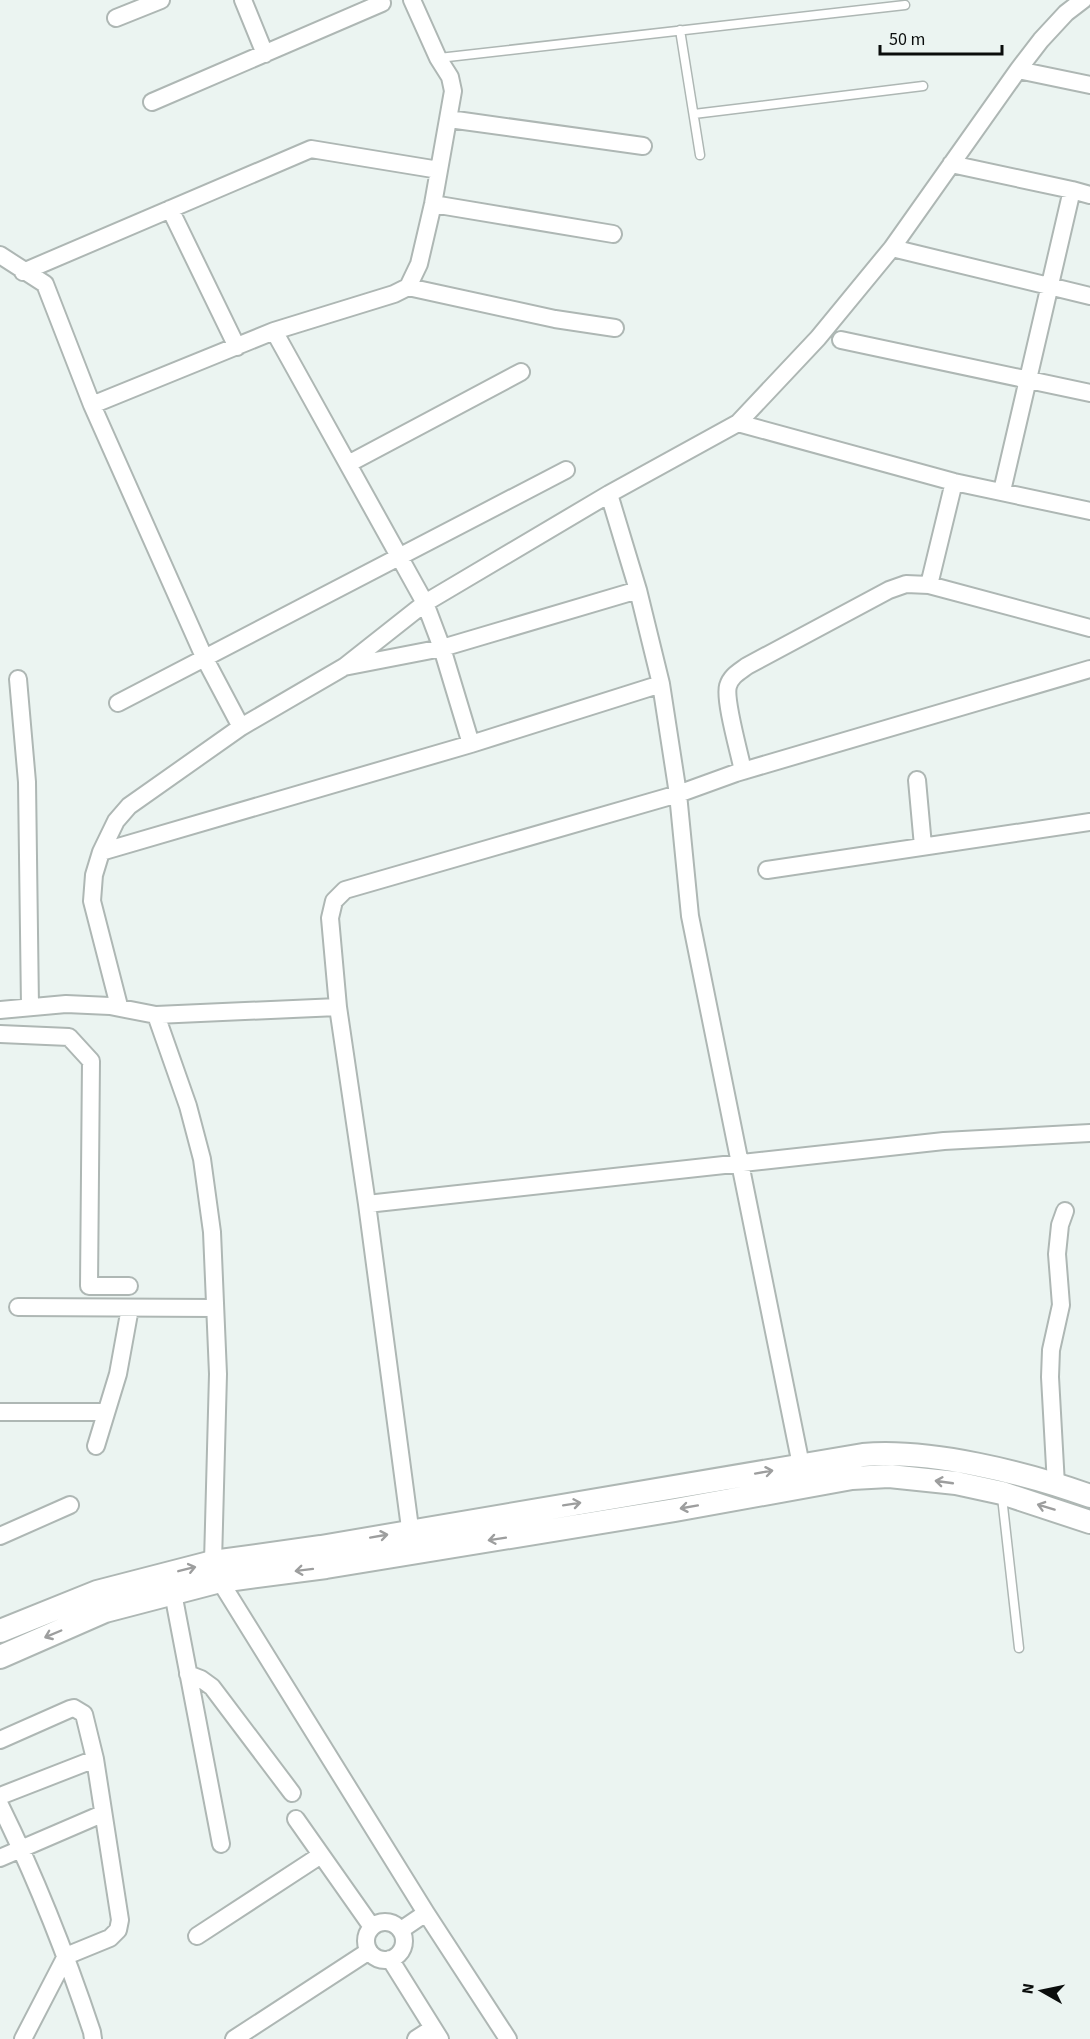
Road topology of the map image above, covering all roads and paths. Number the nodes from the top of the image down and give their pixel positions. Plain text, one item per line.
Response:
1 (161, 0) edge
2 (243, 0) edge
3 (412, 0) edge
4 (1083, 0) edge
5 (382, 3) dead end
6 (905, 5) dead end
7 (116, 18) dead end
8 (680, 30) junction
9 (266, 54) junction
10 (438, 58) junction
11 (1018, 70) junction
12 (1090, 85) edge
13 (923, 86) dead end
14 (152, 102) dead end
15 (694, 114) junction
16 (448, 119) junction
17 (643, 146) dead end
18 (700, 155) dead end
19 (951, 164) junction
20 (439, 170) junction
21 (1072, 190) junction
22 (1090, 195) edge
23 (433, 204) junction
24 (170, 209) junction
25 (613, 234) dead end
26 (892, 248) junction
27 (0, 255) edge
28 (23, 272) junction
29 (408, 286) junction
30 (1049, 287) junction
31 (1090, 296) edge
32 (615, 328) dead end
33 (274, 331) junction
34 (841, 340) dead end
35 (237, 346) junction
36 (520, 372) dead end
37 (1028, 379) junction
38 (1090, 393) edge
39 (92, 405) junction
40 (738, 423) junction
41 (348, 464) junction
42 (566, 470) dead end
43 (954, 482) junction
44 (1002, 491) junction
45 (609, 494) junction
46 (1090, 511) edge
47 (399, 556) junction
48 (929, 585) junction
49 (638, 590) junction
50 (425, 603) junction
51 (1090, 628) edge
52 (442, 648) junction
53 (205, 659) junction
54 (344, 666) junction
55 (1090, 669) edge
56 (18, 679) dead end
57 (662, 684) junction
58 (118, 703) dead end
59 (241, 727) junction
60 (471, 744) junction
61 (743, 771) junction
62 (917, 780) dead end
63 (678, 794) junction
64 (1090, 822) edge
65 (922, 846) junction
66 (101, 852) junction
67 (767, 870) dead end
68 (114, 1006) junction
69 (338, 1006) junction
70 (30, 1007) junction
71 (0, 1010) edge
72 (156, 1014) junction
73 (0, 1034) edge
74 (1090, 1133) edge
75 (740, 1164) junction
76 (367, 1204) junction
77 (1065, 1210) dead end
78 (129, 1286) dead end
79 (18, 1307) dead end
80 (137, 1308) junction
81 (215, 1308) junction
82 (0, 1412) edge
83 (106, 1412) junction
84 (96, 1446) dead end
85 (801, 1465) junction
86 (1003, 1482) junction
87 (1056, 1485) junction
88 (1090, 1496) edge
89 (70, 1505) dead end
90 (1090, 1521) edge
91 (0, 1536) edge
92 (412, 1541) junction
93 (217, 1571) junction
94 (131, 1593) junction
95 (173, 1593) junction
96 (101, 1601) junction
97 (0, 1631) edge
98 (1019, 1648) dead end
99 (0, 1657) edge
100 (188, 1674) junction
101 (0, 1740) edge
102 (95, 1759) junction
103 (292, 1792) dead end
104 (0, 1796) edge
105 (0, 1805) edge
106 (102, 1814) junction
107 (296, 1819) dead end
108 (220, 1844) dead end
109 (22, 1849) junction
110 (321, 1854) junction
111 (0, 1858) edge
112 (426, 1912) junction
113 (372, 1927) junction
114 (401, 1930) junction
115 (197, 1936) dead end
116 (369, 1951) junction
117 (66, 1956) junction
118 (390, 1959) junction
119 (436, 2033) edge
120 (23, 2039) edge
121 (93, 2039) edge
122 (234, 2039) edge
123 (416, 2039) edge
124 (508, 2039) edge

1 - 7 street
2 - 9 street
3 - 10 street
4 - 11 street
5 - 9 street
6 - 8 lane
8 - 10 lane
8 - 15 lane
9 - 14 street
10 - 16 street
11 - 12 street
11 - 19 street
13 - 15 lane
15 - 18 lane
16 - 17 street
16 - 20 street
19 - 21 street
19 - 26 street
20 - 23 street
20 - 24 street
21 - 22 street
21 - 30 street
23 - 25 street
23 - 29 street
24 - 28 street
24 - 35 street
26 - 30 street
26 - 40 street
27 - 28 street
28 - 39 street
29 - 32 street
29 - 33 street
30 - 31 street
30 - 37 street
33 - 35 street
33 - 41 street
34 - 37 street
35 - 39 street
36 - 41 street
37 - 38 street
37 - 44 street
39 - 53 street
40 - 43 street
40 - 45 street
41 - 47 street
42 - 47 street
43 - 44 street
43 - 48 street
44 - 46 street
45 - 49 street
45 - 50 street
47 - 50 street
47 - 53 street
48 - 51 street
48 - 61 street
49 - 52 street
49 - 57 street
50 - 52 street
50 - 54 street
52 - 54 street
52 - 60 street
53 - 58 street
53 - 59 street
54 - 59 street
55 - 61 street
56 - 70 street
57 - 60 street
57 - 63 street
59 - 66 street
60 - 66 street
61 - 63 street
62 - 65 street
63 - 69 street
63 - 75 street
64 - 65 street
65 - 67 street
66 - 68 street
68 - 70 street
68 - 72 street
69 - 72 street
69 - 76 street
70 - 71 street
72 - 81 street
73 - 78 street
74 - 75 street
75 - 76 street
75 - 85 street
76 - 92 street
77 - 87 street
79 - 80 street
80 - 81 street
80 - 83 street
81 - 93 street
82 - 83 street
83 - 84 street
85 - 86 street
92 -> 85 street
86 - 87 street
90 -> 86 street
86 -> 92 street
86 - 98 lane
87 - 88 street
89 - 91 street
92 - 93 street
94 -> 93 street
93 - 95 street
93 - 112 street
94 - 95 street
94 - 96 street
95 - 100 street
96 - 97 street
96 -> 99 street
100 - 103 street
100 - 108 street
101 - 102 street
102 - 104 street
102 - 106 street
105 - 109 street
106 - 109 street
106 - 117 street
107 - 110 street
109 - 111 street
109 - 117 street
110 - 113 street
110 - 115 street
112 - 114 street
112 - 124 street
113 - 114 street
113 - 116 street
114 - 118 street
116 - 118 street
116 - 122 street
117 - 120 street
117 - 121 street
118 - 119 street
119 - 123 street

